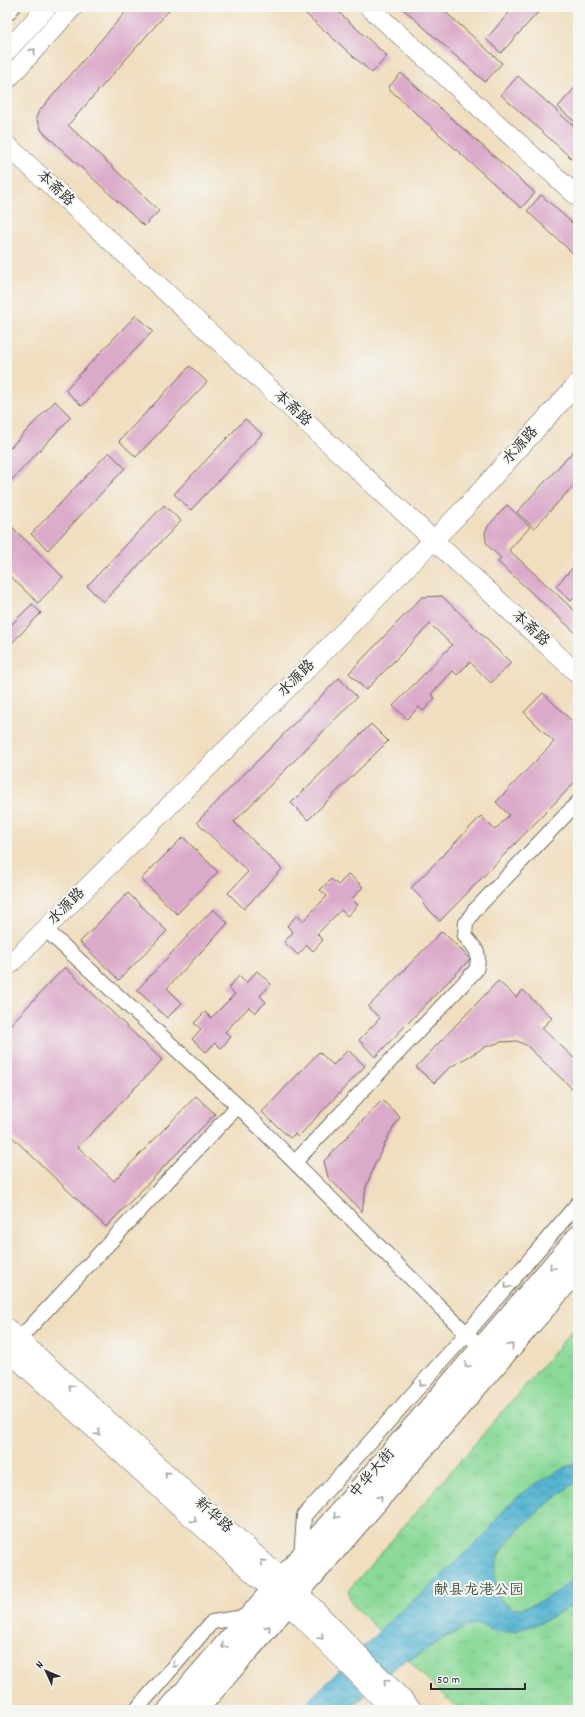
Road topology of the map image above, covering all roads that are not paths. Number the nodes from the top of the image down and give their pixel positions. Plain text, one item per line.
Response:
1 (13, 7) edge
2 (47, 7) edge
3 (73, 7) edge
4 (369, 7) edge
5 (7, 14) edge
6 (7, 51) edge
7 (7, 80) edge
8 (7, 145) edge
9 (578, 197) edge
10 (578, 383) edge
11 (434, 540) junction
12 (578, 674) edge
13 (578, 802) edge
14 (45, 929) junction
15 (7, 967) edge
16 (238, 1106) junction
17 (295, 1162) junction
18 (578, 1203) edge
19 (578, 1237) edge
20 (578, 1269) edge
21 (11, 1339) edge
22 (474, 1341) junction
23 (285, 1592) junction
24 (250, 1616) junction
25 (136, 1710) edge
26 (169, 1710) edge
27 (196, 1710) edge
28 (392, 1710) edge
29 (413, 1710) edge

1 - 5 street
2 - 6 street
7 -> 3 street
4 - 9 street
8 - 11 street, 本斋路
10 - 11 street, 水源路
11 - 12 street, 本斋路
11 - 14 street, 水源路
13 - 17 street
14 - 15 street, 水源路
14 - 16 street
16 - 17 street
16 - 21 street
17 - 22 street
18 -> 22 street
19 -> 22 main road, 中华大街
23 -> 20 main road, 中华大街
21 - 23 street, 新华路
22 -> 23 main road, 中华大街
23 - 24 main road, 中华大街
27 -> 23 main road, 中华大街
23 -> 28 street, 新华路
29 -> 23 street, 新华路
24 -> 25 street
24 -> 26 main road, 中华大街

